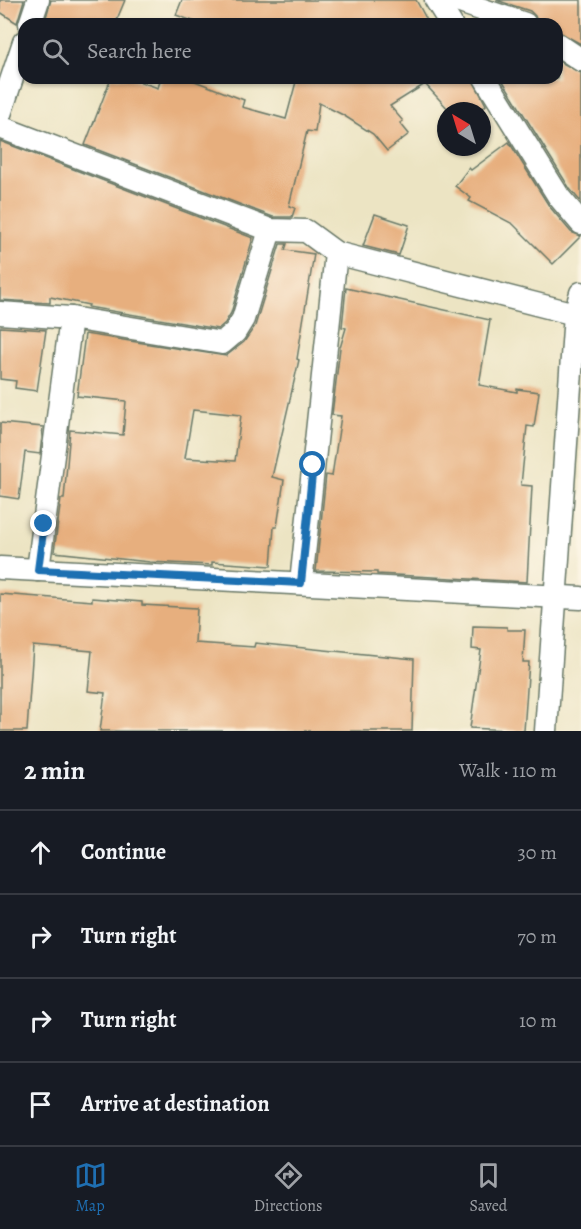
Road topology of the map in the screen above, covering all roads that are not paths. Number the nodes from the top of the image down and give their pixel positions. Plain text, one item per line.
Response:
1 (38, 0) edge
2 (436, 0) edge
3 (454, 0) edge
4 (32, 18) edge
5 (447, 18) edge
6 (507, 18) edge
7 (563, 48) edge
8 (18, 60) edge
9 (581, 60) edge
10 (489, 84) edge
11 (0, 114) edge
12 (0, 127) edge
13 (581, 223) edge
14 (270, 230) junction
15 (336, 253) junction
16 (578, 303) edge
17 (0, 313) edge
18 (71, 318) junction
19 (0, 568) edge
20 (38, 570) junction
21 (301, 583) junction
22 (555, 596) junction
23 (581, 598) edge
24 (546, 731) edge

1 - 4 street
2 - 5 street
3 - 6 street
7 - 9 street
8 - 11 street
10 - 13 street
12 - 14 street
14 - 15 street
14 - 18 street
15 - 16 street
15 - 21 street
16 - 22 street
17 - 18 street
18 - 20 street
19 - 20 street
20 - 21 street
21 - 22 street
22 - 23 street
22 - 24 street

